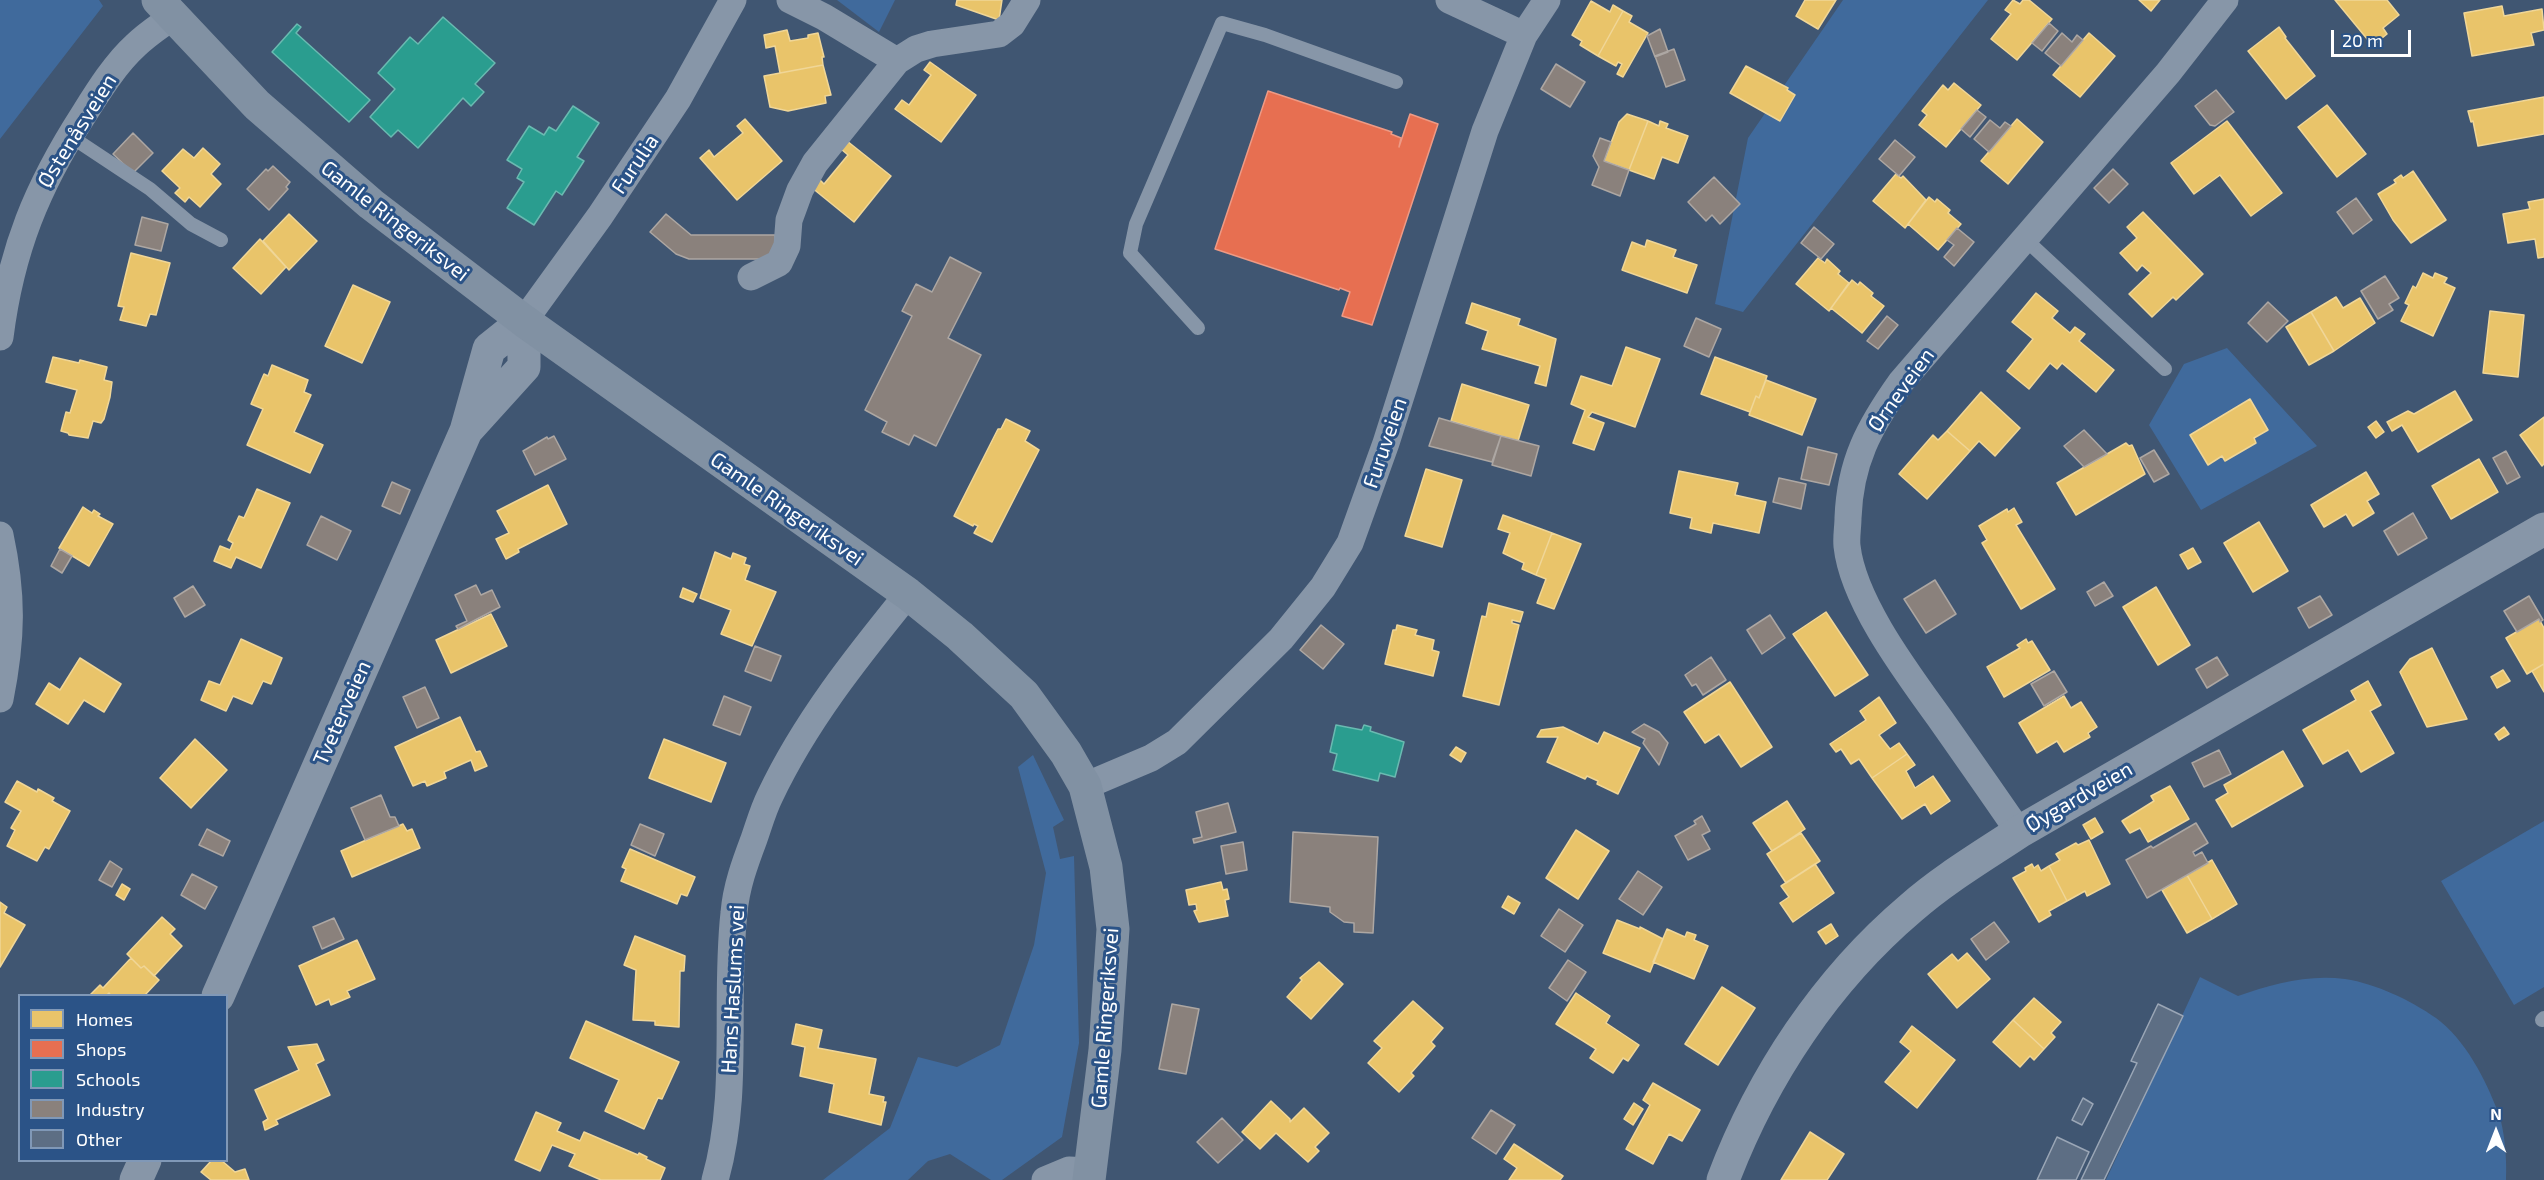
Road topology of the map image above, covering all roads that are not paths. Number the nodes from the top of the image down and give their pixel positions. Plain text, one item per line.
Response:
1 (733, 0) edge
2 (790, 0) edge
3 (1027, 0) edge
4 (1449, 0) edge
5 (1547, 0) edge
6 (2225, 0) edge
7 (165, 8) edge
8 (1524, 35) junction
9 (897, 61) junction
10 (1396, 82) dead end
11 (70, 136) junction
12 (222, 240) dead end
13 (2026, 240) junction
14 (751, 277) dead end
15 (524, 321) junction
16 (1198, 328) dead end
17 (0, 337) edge
18 (2165, 369) dead end
19 (2544, 530) edge
20 (0, 536) edge
21 (908, 594) junction
22 (0, 699) edge
23 (1085, 786) junction
24 (2019, 832) junction
25 (219, 994) edge
26 (145, 1162) edge
27 (1090, 1175) edge
28 (136, 1180) edge
29 (716, 1180) edge
30 (1045, 1180) edge
31 (1723, 1180) edge

1 - 15 street, Furulia
2 - 9 street
3 - 9 street
4 - 8 street
5 - 8 street, Furuveien
6 - 13 street, Ørneveien
7 - 11 street, Østenåsveien
7 - 15 main road, Gamle Ringeriksvei
8 - 23 street, Furuveien
9 - 14 street
10 - 16 lane
11 - 12 lane
11 - 17 street, Østenåsveien
13 - 18 lane
13 - 24 street, Ørneveien
15 - 21 main road, Gamle Ringeriksvei
15 - 25 street, Tveterveien
19 - 24 street, Øygardveien
20 - 22 street
21 - 23 main road, Gamle Ringeriksvei
21 - 29 street, Hans Haslums vei
23 - 27 main road, Gamle Ringeriksvei
24 - 31 street, Øygardveien
26 - 28 street
27 - 30 street

